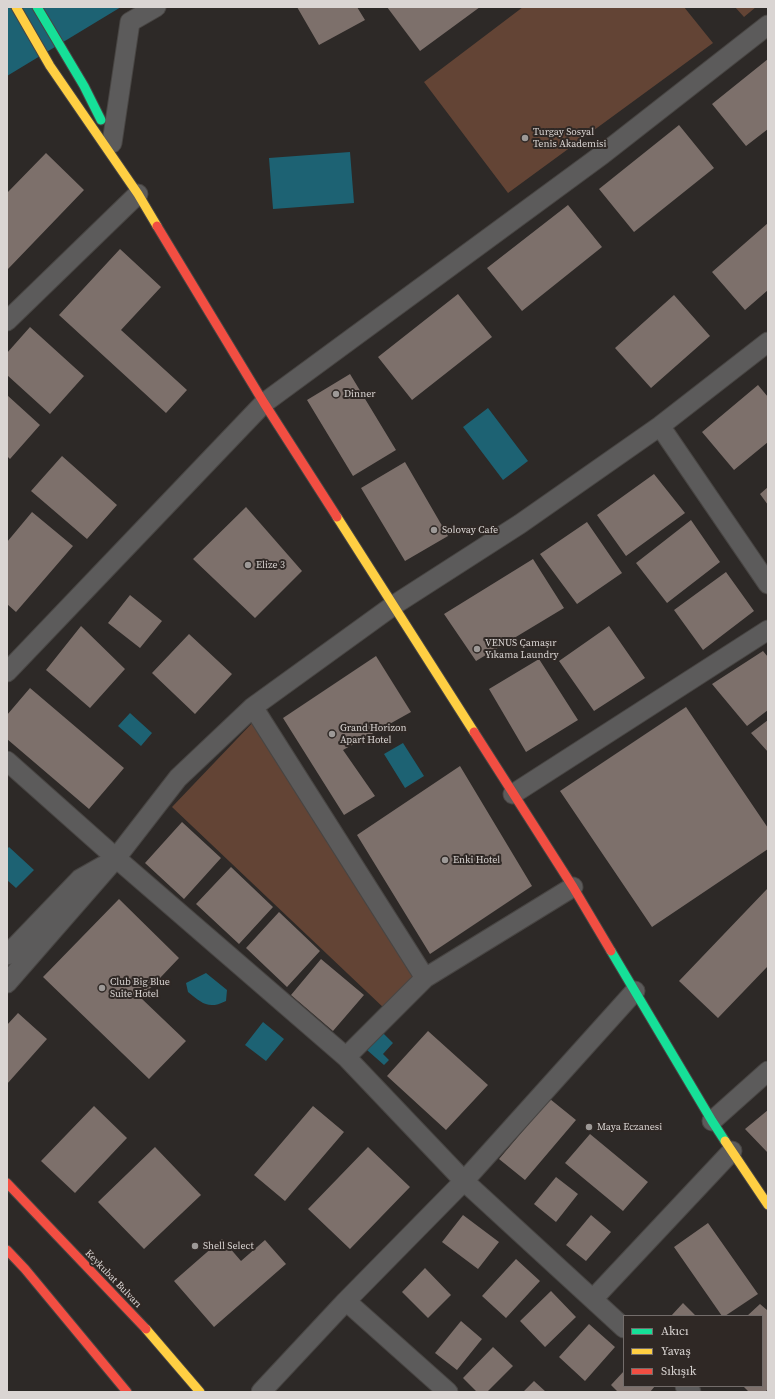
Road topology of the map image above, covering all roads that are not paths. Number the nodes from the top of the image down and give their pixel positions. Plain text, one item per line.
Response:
1 (16, 7) edge
2 (37, 7) edge
3 (156, 7) edge
4 (768, 25) edge
5 (112, 143) junction
6 (138, 194) junction
7 (7, 322) edge
8 (768, 342) edge
9 (264, 403) junction
10 (660, 426) junction
11 (768, 584) edge
12 (394, 605) junction
13 (768, 630) edge
14 (7, 672) edge
15 (253, 707) junction
16 (7, 761) edge
17 (513, 794) junction
18 (116, 858) junction
19 (573, 887) junction
20 (7, 955) edge
21 (425, 978) junction
22 (7, 983) edge
23 (635, 992) junction
24 (346, 1056) junction
25 (768, 1071) edge
26 (712, 1121) junction
27 (732, 1151) junction
28 (464, 1181) junction
29 (7, 1183) edge
30 (768, 1205) edge
31 (7, 1250) edge
32 (593, 1299) junction
33 (346, 1302) junction
34 (623, 1327) edge
35 (127, 1392) edge
36 (200, 1392) edge
37 (261, 1392) edge
38 (448, 1392) edge

1 - 6 main road
2 - 5 main road
3 - 5 street
4 - 9 street
5 - 6 main road
6 - 7 street
6 - 9 main road
8 - 10 street
9 - 12 main road
9 - 14 street
10 - 11 street
10 - 12 street
12 - 15 street
12 - 17 main road
13 - 17 street
15 - 18 street
15 - 21 street
16 - 18 street
17 - 19 main road
18 - 20 street
18 - 22 street
18 - 24 street
19 - 21 street
19 - 23 main road
21 - 24 street
23 - 26 main road
23 - 28 street
24 - 28 street
25 - 26 street
26 - 27 main road
27 - 30 main road
27 - 32 street
28 - 32 street
28 - 33 street
29 - 36 main road, Keykubat Bulvarı
31 - 35 main road
32 - 34 street
33 - 37 street
33 - 38 street

